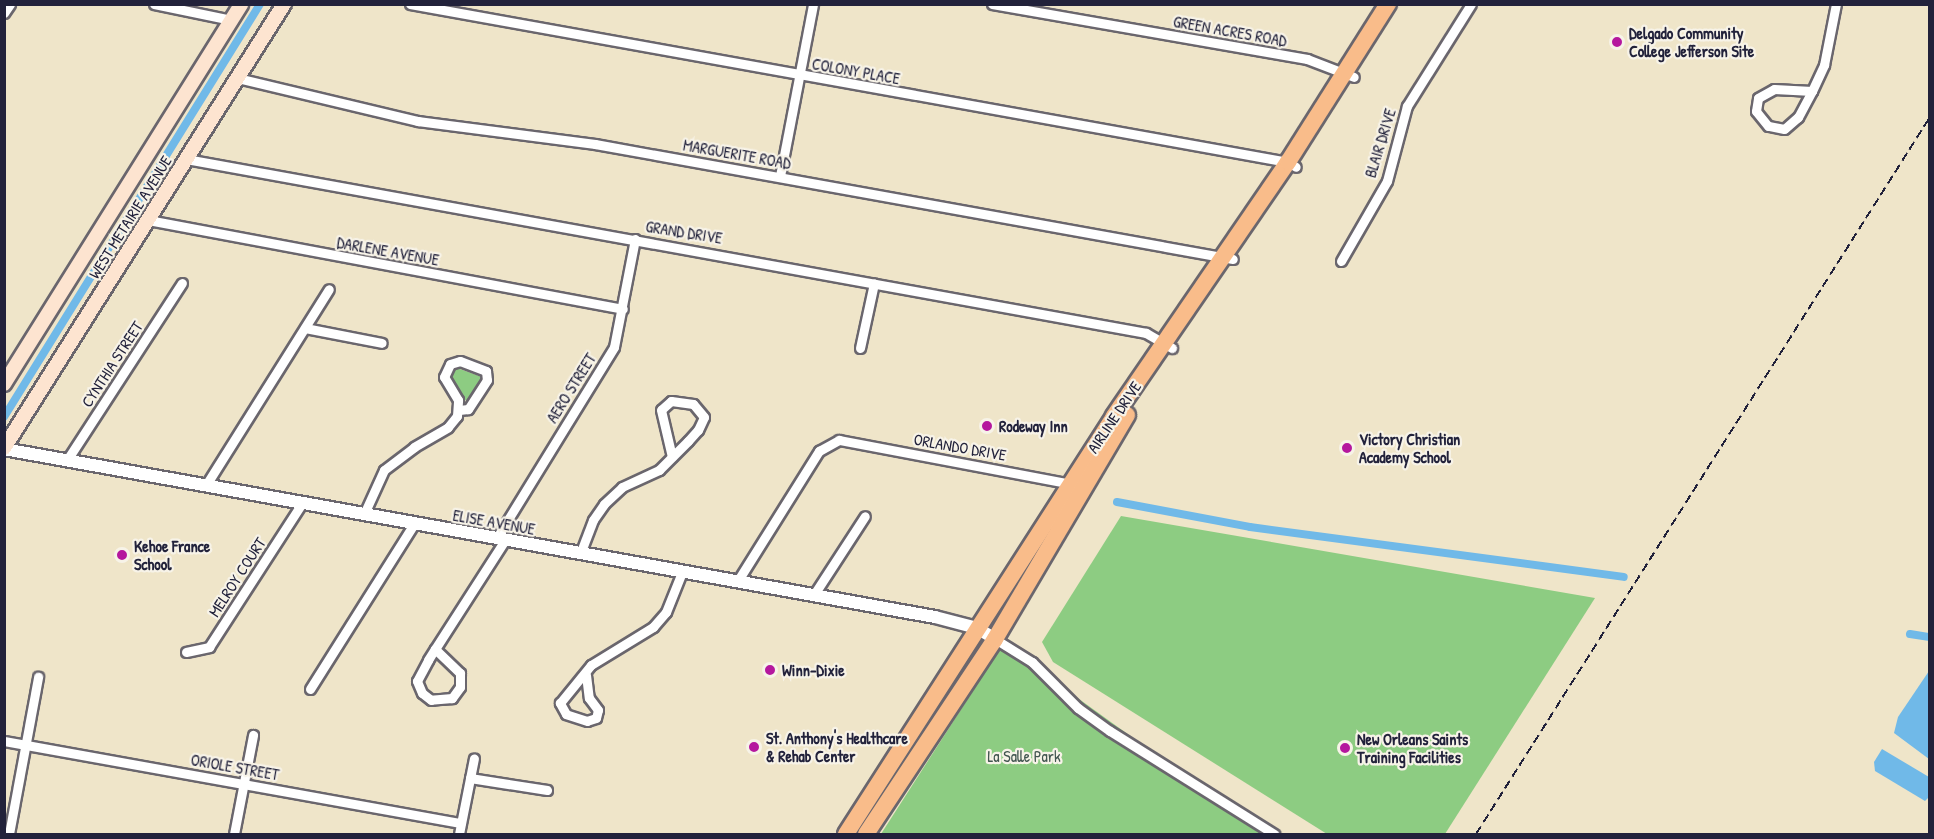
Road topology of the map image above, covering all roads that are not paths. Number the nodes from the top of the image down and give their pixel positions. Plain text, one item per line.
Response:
1 (10, 4) edge
2 (154, 4) edge
3 (241, 4) edge
4 (284, 4) edge
5 (410, 4) edge
6 (813, 4) edge
7 (992, 4) edge
8 (1388, 4) edge
9 (1400, 4) edge
10 (1471, 4) edge
11 (1836, 4) edge
12 (4, 13) edge
13 (231, 20) junction
14 (1349, 75) junction
15 (801, 76) junction
16 (237, 78) junction
17 (1812, 91) junction
18 (186, 159) junction
19 (1292, 165) junction
20 (780, 176) junction
21 (148, 220) junction
22 (635, 239) junction
23 (1229, 257) junction
24 (1341, 261) dead end
25 (182, 283) dead end
26 (874, 283) junction
27 (328, 289) dead end
28 (623, 309) junction
29 (305, 328) junction
30 (382, 343) dead end
31 (1168, 346) junction
32 (860, 348) dead end
33 (4, 384) edge
34 (459, 410) junction
35 (19, 424) junction
36 (4, 433) edge
37 (4, 448) edge
38 (672, 457) junction
39 (67, 460) junction
40 (206, 485) junction
41 (1078, 485) junction
42 (302, 503) junction
43 (364, 514) junction
44 (864, 516) dead end
45 (414, 524) junction
46 (500, 540) junction
47 (580, 554) junction
48 (682, 572) junction
49 (737, 582) junction
50 (813, 596) junction
51 (977, 628) junction
52 (995, 639) junction
53 (435, 649) junction
54 (186, 652) dead end
55 (586, 675) junction
56 (38, 677) dead end
57 (310, 689) dead end
58 (253, 735) dead end
59 (4, 741) edge
60 (26, 745) junction
61 (474, 758) dead end
62 (470, 778) junction
63 (244, 784) junction
64 (547, 790) dead end
65 (859, 814) junction
66 (461, 823) junction
67 (870, 830) edge
68 (9, 834) edge
69 (234, 834) edge
70 (459, 834) edge
71 (846, 834) edge
72 (1274, 834) edge

1 - 12 street
2 - 13 street
3 - 13 main road, WEST METAIRIE AVENUE
4 - 16 main road, WEST METAIRIE AVENUE
5 - 15 street, COLONY PLACE
6 - 15 street
7 - 14 street, GREEN ACRES ROAD
8 - 14 highway, AIRLINE DRIVE
9 - 14 highway, AIRLINE DRIVE
10 - 24 street, BLAIR DRIVE
11 - 17 street
13 - 33 main road, WEST METAIRIE AVENUE
14 - 19 highway, AIRLINE DRIVE
15 - 19 street, COLONY PLACE
15 - 20 street
16 - 18 main road, WEST METAIRIE AVENUE
16 - 20 street, MARGUERITE ROAD
17 - 17 street
18 - 21 main road, WEST METAIRIE AVENUE
18 - 22 street, GRAND DRIVE
19 - 23 highway, AIRLINE DRIVE
20 - 23 street, MARGUERITE ROAD
21 - 28 street, DARLENE AVENUE
21 - 35 main road, WEST METAIRIE AVENUE
22 - 26 street, GRAND DRIVE
22 - 28 street, AERO STREET
23 - 31 highway, AIRLINE DRIVE
25 - 39 street, CYNTHIA STREET
26 - 31 street, GRAND DRIVE
26 - 32 street
27 - 29 street
28 - 46 street, AERO STREET
29 - 30 street
29 - 40 street
31 - 41 highway, AIRLINE DRIVE
34 - 34 street
34 - 43 street
35 - 36 main road
35 - 37 main road, WEST METAIRIE AVENUE
37 - 39 street, ELISE AVENUE
38 - 38 street
38 - 47 street
39 - 40 street, ELISE AVENUE
40 - 42 street, ELISE AVENUE
41 - 49 street, ORLANDO DRIVE
41 - 51 highway, AIRLINE DRIVE
41 - 52 highway, AIRLINE DRIVE
42 - 43 street, ELISE AVENUE
42 - 54 street, MELROY COURT
43 - 45 street, ELISE AVENUE
44 - 50 street
45 - 46 street, ELISE AVENUE
45 - 57 street
46 - 47 street, ELISE AVENUE
46 - 53 street, AERO STREET
47 - 48 street, ELISE AVENUE
48 - 49 street, ELISE AVENUE
48 - 55 street
49 - 50 street, ELISE AVENUE
50 - 51 street, ELISE AVENUE
51 - 52 street
51 - 65 highway, AIRLINE DRIVE
52 - 67 highway, AIRLINE DRIVE
52 - 72 street
53 - 53 street, AERO STREET
55 - 55 street
56 - 60 street
58 - 63 street
59 - 60 street, ORIOLE STREET
60 - 63 street, ORIOLE STREET
60 - 68 street
61 - 62 street
62 - 64 street
62 - 66 street
63 - 66 street, ORIOLE STREET
63 - 69 street
65 - 67 highway
65 - 71 highway, AIRLINE DRIVE
66 - 70 street

